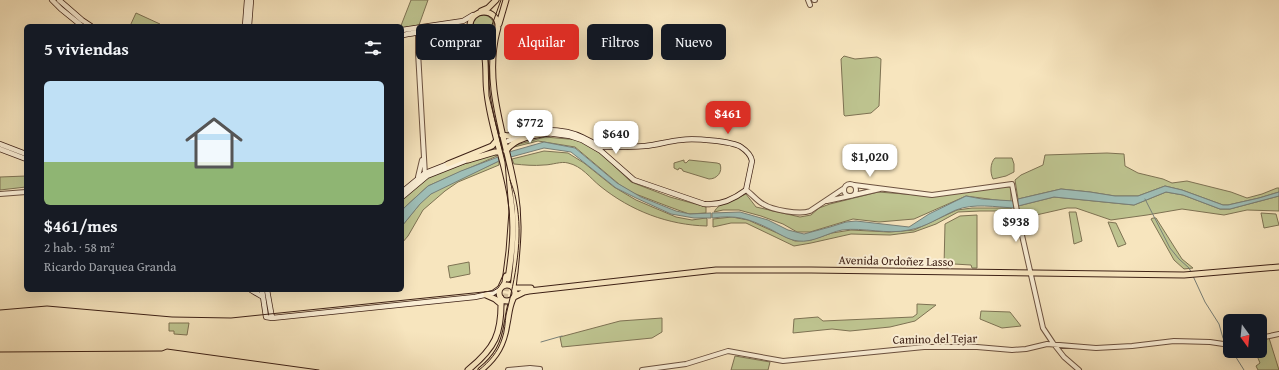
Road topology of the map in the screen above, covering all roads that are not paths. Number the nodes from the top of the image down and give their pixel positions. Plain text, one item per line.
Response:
1 (52, 0) edge
2 (59, 0) edge
3 (247, 0) edge
4 (251, 0) edge
5 (496, 0) edge
6 (506, 0) edge
7 (808, 0) edge
8 (810, 5) dead end
9 (480, 12) junction
10 (473, 16) junction
11 (79, 24) edge
12 (88, 24) edge
13 (245, 24) edge
14 (249, 24) edge
15 (442, 24) edge
16 (469, 24) edge
17 (416, 28) edge
18 (498, 29) junction
19 (404, 30) edge
20 (416, 33) edge
21 (404, 35) edge
22 (419, 60) edge
23 (486, 60) edge
24 (548, 132) junction
25 (502, 136) junction
26 (497, 140) junction
27 (508, 143) dead end
28 (0, 144) edge
29 (611, 147) junction
30 (0, 148) edge
31 (498, 150) junction
32 (506, 151) junction
33 (24, 153) edge
34 (604, 154) junction
35 (423, 155) junction
36 (24, 158) edge
37 (610, 159) junction
38 (468, 160) joint
39 (506, 163) junction
40 (448, 164) junction
41 (425, 175) junction
42 (418, 177) junction
43 (854, 185) junction
44 (883, 188) junction
45 (843, 189) junction
46 (404, 190) edge
47 (746, 190) junction
48 (24, 191) edge
49 (0, 192) edge
50 (404, 194) edge
51 (852, 196) junction
52 (825, 202) junction
53 (519, 220) junction
54 (512, 221) junction
55 (1279, 264) edge
56 (1279, 267) edge
57 (1030, 272) junction
58 (1197, 272) junction
59 (515, 273) junction
60 (501, 288) junction
61 (518, 288) junction
62 (533, 289) junction
63 (254, 292) edge
64 (262, 292) edge
65 (267, 292) edge
66 (486, 295) junction
67 (263, 297) junction
68 (500, 298) junction
69 (514, 298) junction
70 (504, 306) junction
71 (272, 318) junction
72 (1279, 334) edge
73 (1267, 337) edge
74 (1053, 343) junction
75 (1223, 344) edge
76 (489, 367) edge
77 (531, 369) edge
78 (468, 370) edge
79 (472, 370) edge
80 (477, 370) edge
81 (481, 370) edge
82 (508, 370) edge
83 (541, 370) edge
84 (642, 370) edge
85 (1079, 370) edge

1 - 11 main road
2 - 12 main road
3 - 13 main road
4 - 14 main road
5 - 9 main road
6 - 18 main road
7 - 8 street
9 - 10 main road
9 - 18 main road
10 - 15 main road
10 - 16 main road
17 - 19 main road
18 - 25 main road
20 - 21 main road
22 - 35 street
23 - 26 main road
24 - 25 main road
24 - 27 main road
24 - 29 main road
24 - 32 main road
24 - 34 main road
25 - 32 main road
26 - 31 main road
26 - 40 main road
28 - 33 main road
29 - 34 main road
29 - 37 main road
29 - 47 main road
30 - 36 main road
31 - 38 main road
31 - 39 main road
31 - 40 main road
32 - 39 main road
34 - 37 main road
35 - 41 street
35 - 42 street
37 - 47 main road
38 - 41 main road
39 - 53 main road
39 - 54 main road
40 - 41 main road
41 - 42 main road
41 - 50 main road
42 - 46 main road
43 - 44 street
43 - 45 street
43 - 51 street
44 - 51 street
44 - 57 street
45 - 51 street
45 - 52 street
47 - 52 street
48 - 49 street
51 - 52 street
53 - 54 main road
53 - 59 main road
54 - 60 main road
55 - 58 main road, Avenida Ordoñez Lasso
56 - 58 main road, Avenida Ordoñez Lasso
57 - 58 main road, Avenida Ordoñez Lasso
57 - 62 main road, Avenida Ordoñez Lasso
57 - 74 street
59 - 61 main road
59 - 61 main road
60 - 61 main road
60 - 66 main road
60 - 68 main road
61 - 62 main road, Avenida Ordoñez Lasso
61 - 69 main road
62 - 69 main road, Avenida Ordoñez Lasso
63 - 67 main road
64 - 67 main road
65 - 71 main road
66 - 68 main road
66 - 70 main road
66 - 71 main road
67 - 71 main road
68 - 69 main road
68 - 70 main road
69 - 76 main road
70 - 78 main road
70 - 79 main road
70 - 80 main road
72 - 73 street
74 - 75 street, Camino del Tejar
74 - 84 street, Camino del Tejar
74 - 85 street
76 - 81 main road
77 - 82 street
77 - 83 street

